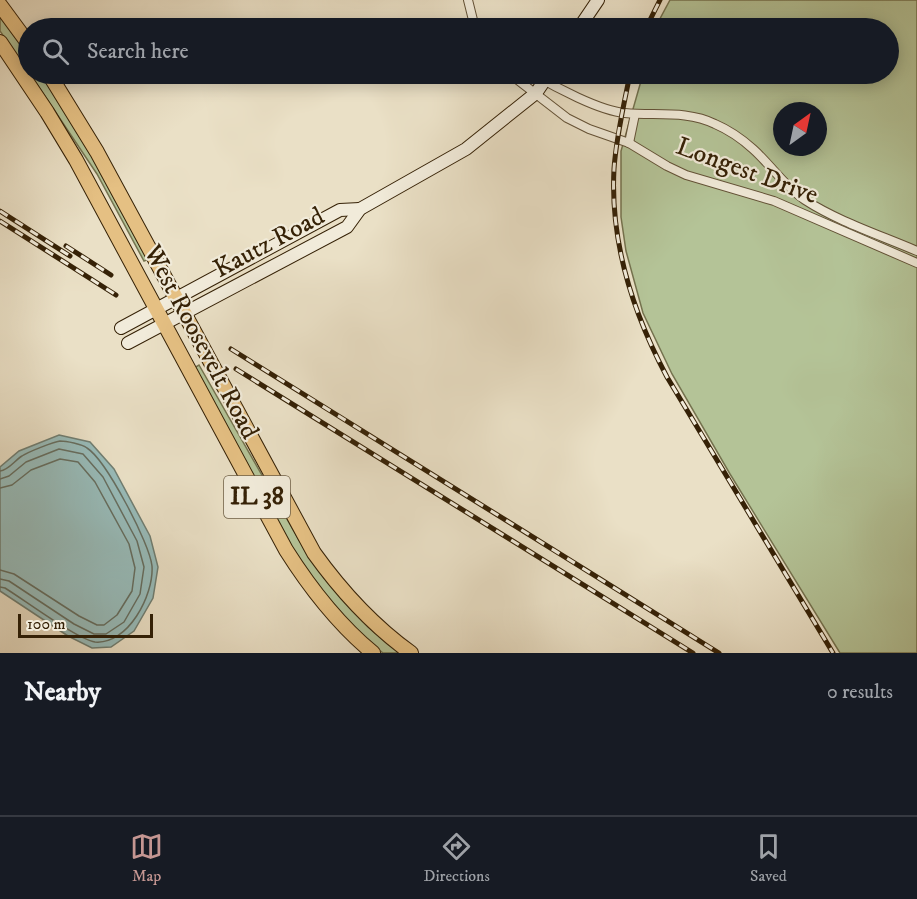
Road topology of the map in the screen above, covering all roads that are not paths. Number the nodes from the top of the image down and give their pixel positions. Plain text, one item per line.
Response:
1 (468, 0) edge
2 (598, 0) edge
3 (0, 5) edge
4 (473, 18) edge
5 (586, 18) edge
6 (18, 29) edge
7 (0, 42) edge
8 (18, 68) edge
9 (29, 84) edge
10 (55, 84) edge
11 (524, 84) edge
12 (542, 84) edge
13 (557, 84) edge
14 (536, 93) junction
15 (635, 114) junction
16 (629, 143) junction
17 (360, 209) junction
18 (917, 251) edge
19 (917, 263) edge
20 (176, 298) junction
21 (156, 309) junction
22 (184, 313) junction
23 (164, 324) junction
24 (121, 328) dead end
25 (128, 343) dead end
26 (374, 653) edge
27 (411, 653) edge

1 - 4 street
2 - 5 street
3 - 6 main road
7 - 8 main road, West Roosevelt Road / IL 38
9 - 21 main road, West Roosevelt Road / IL 38
10 - 20 main road, IL 38
11 - 14 street, Longest Drive
12 - 14 street, Kautz Road
13 - 15 street, Longest Drive
14 - 16 street, Longest Drive
14 - 17 street, Kautz Road
15 - 16 street
15 - 18 street, Longest Drive
16 - 19 street, Longest Drive
17 - 20 street, Kautz Road
17 - 22 street, Kautz Road
20 - 21 street, Kautz Road
20 - 22 main road, West Roosevelt Road / IL 38
21 - 23 main road, West Roosevelt Road / IL 38
21 - 24 street, Kautz Road
22 - 23 street, Kautz Road
22 - 27 main road, West Roosevelt Road / IL 38
23 - 25 street, Kautz Road
23 - 26 main road, West Roosevelt Road / IL 38

